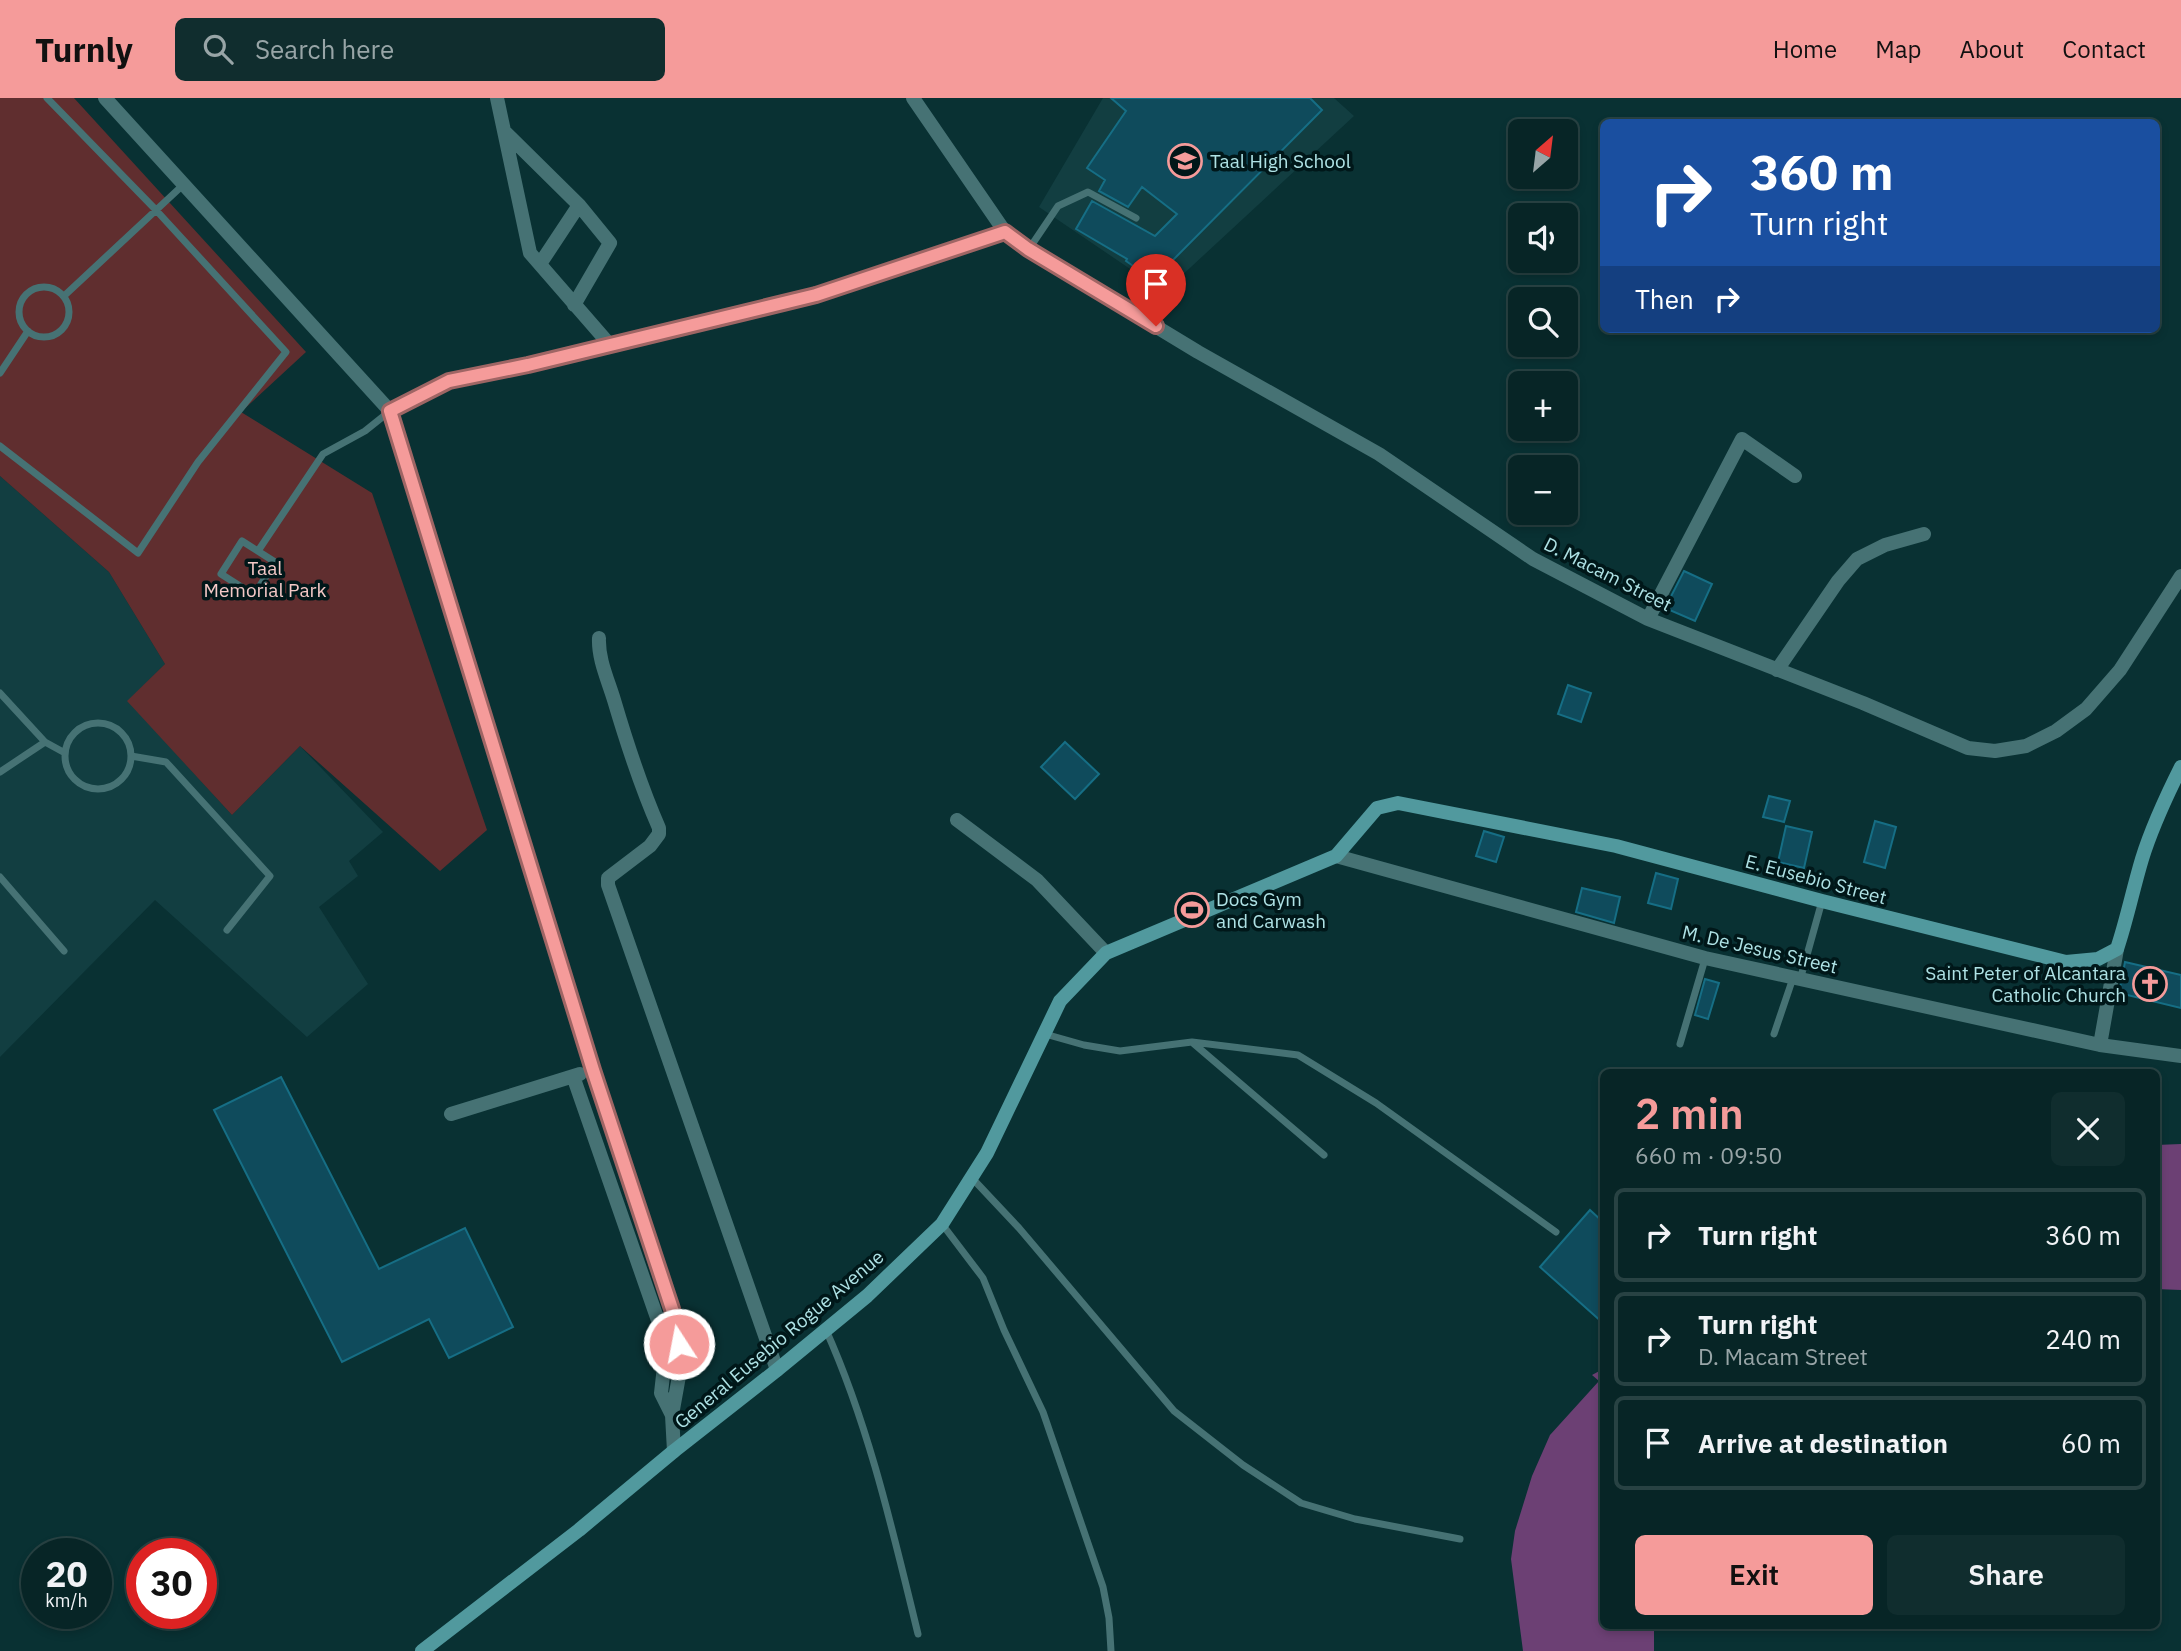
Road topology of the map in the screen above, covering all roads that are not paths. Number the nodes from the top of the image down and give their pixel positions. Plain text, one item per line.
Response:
1 (47, 98) edge
2 (105, 98) edge
3 (497, 98) edge
4 (913, 98) edge
5 (503, 130) junction
6 (183, 184) junction
7 (579, 205) junction
8 (155, 209) junction
9 (1136, 218) dead end
10 (1005, 232) junction
11 (1028, 249) junction
12 (540, 264) junction
13 (64, 296) junction
14 (574, 305) junction
15 (27, 331) junction
16 (610, 345) junction
17 (0, 373) edge
18 (390, 411) junction
19 (0, 446) edge
20 (1795, 475) dead end
21 (1924, 534) dead end
22 (258, 551) junction
23 (2181, 576) edge
24 (1648, 619) junction
25 (599, 638) dead end
26 (1777, 670) junction
27 (0, 694) edge
28 (45, 742) junction
29 (65, 753) junction
30 (131, 756) junction
31 (2181, 767) edge
32 (0, 772) edge
33 (957, 820) dead end
34 (1336, 856) junction
35 (0, 877) edge
36 (1822, 901) junction
37 (227, 930) dead end
38 (2117, 949) junction
39 (64, 951) dead end
40 (1106, 953) junction
41 (1705, 958) junction
42 (1796, 979) junction
43 (1044, 1034) junction
44 (1774, 1034) dead end
45 (1192, 1042) junction
46 (1680, 1044) dead end
47 (2100, 1045) junction
48 (2181, 1056) edge
49 (593, 1070) junction
50 (573, 1076) junction
51 (451, 1114) dead end
52 (1324, 1155) dead end
53 (972, 1178) junction
54 (942, 1224) junction
55 (1556, 1232) dead end
56 (826, 1329) junction
57 (777, 1370) junction
58 (672, 1415) junction
59 (674, 1451) junction
60 (1460, 1539) dead end
61 (918, 1634) dead end
62 (422, 1651) edge
63 (1111, 1651) edge

1 - 8 lane
2 - 6 street
3 - 5 street
4 - 10 street, D. Macam Street
5 - 7 street
5 - 12 street
6 - 8 lane
6 - 18 street
7 - 12 street
7 - 14 street
8 - 13 lane
8 - 19 lane
9 - 11 lane
10 - 11 street, D. Macam Street
10 - 16 street
11 - 24 street, D. Macam Street
12 - 14 street
13 - 15 lane
13 - 15 lane
14 - 16 street
15 - 17 lane
16 - 18 street
18 - 22 lane
18 - 49 street
20 - 24 street
21 - 26 street
22 - 22 lane
23 - 26 street, D. Macam Street
24 - 26 street, D. Macam Street
25 - 57 street
27 - 28 lane
28 - 29 lane
28 - 32 lane
29 - 30 lane
29 - 30 lane
30 - 37 lane
31 - 38 main road
33 - 40 street
34 - 36 main road, E. Eusebio Street
34 - 40 main road, General Eusebio Rogue Avenue
34 - 41 street, M. De Jesus Street
35 - 39 lane
36 - 38 main road, E. Eusebio Street
36 - 42 lane
38 - 47 street
40 - 43 main road, General Eusebio Rogue Avenue
41 - 42 street, M. De Jesus Street
41 - 46 lane
42 - 44 lane
42 - 47 street, M. De Jesus Street
43 - 45 lane
43 - 53 main road, General Eusebio Rogue Avenue
45 - 52 lane
45 - 55 lane
47 - 48 street, M. De Jesus Street
49 - 50 street
49 - 58 street
50 - 51 street
50 - 58 street
53 - 54 main road, General Eusebio Rogue Avenue
53 - 60 lane
54 - 56 main road, General Eusebio Rogue Avenue
54 - 63 lane
56 - 57 main road, General Eusebio Rogue Avenue
56 - 61 lane
57 - 59 main road, General Eusebio Rogue Avenue
58 - 59 street
59 - 62 main road, General Eusebio Rogue Avenue

